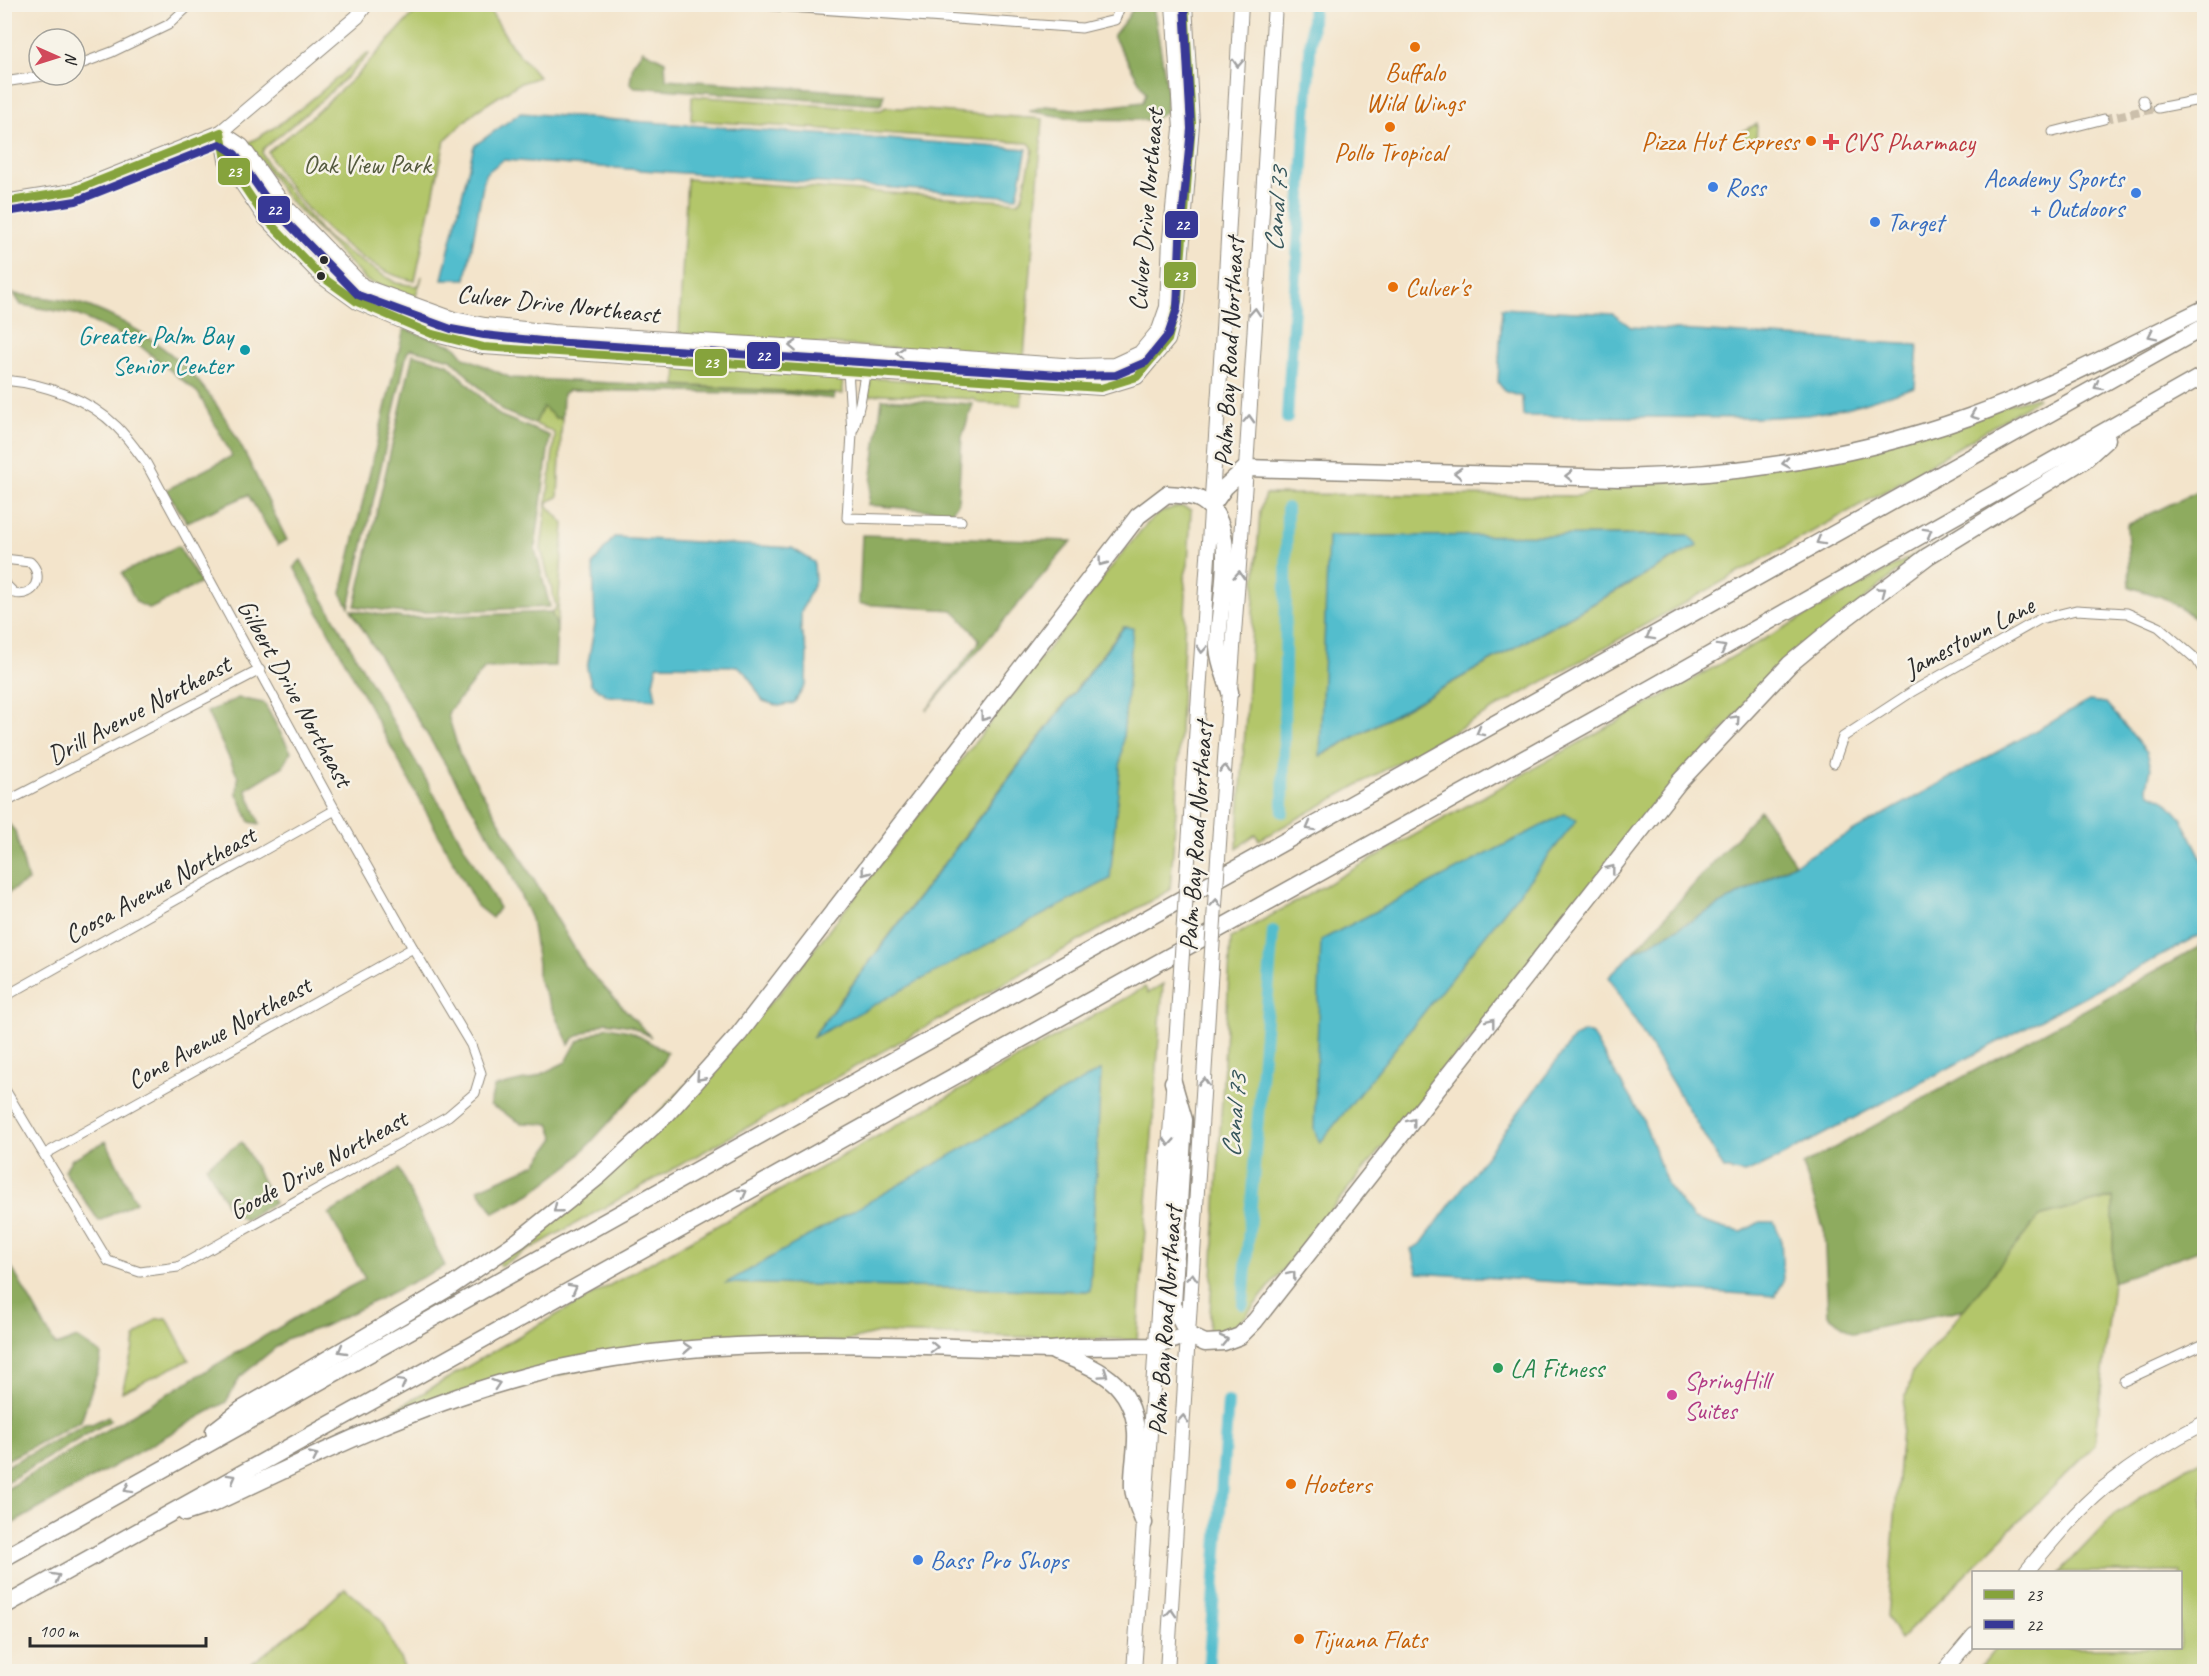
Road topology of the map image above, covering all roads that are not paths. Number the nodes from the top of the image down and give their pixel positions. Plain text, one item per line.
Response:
1 (191, 4) edge
2 (366, 4) edge
3 (750, 4) edge
4 (1121, 4) edge
5 (1173, 4) edge
6 (1185, 4) edge
7 (1241, 4) edge
8 (1275, 4) edge
9 (87, 61) edge
10 (27, 78) edge
11 (4, 82) edge
12 (2194, 101) dead end
13 (2158, 108) tunnel mouth
14 (2104, 119) tunnel mouth
15 (221, 132) junction
16 (2052, 132) dead end
17 (4, 202) edge
18 (2205, 309) edge
19 (2205, 327) edge
20 (851, 350) junction
21 (869, 351) junction
22 (848, 370) junction
23 (865, 371) junction
24 (2205, 375) edge
25 (4, 380) edge
26 (2132, 417) junction
27 (852, 433) junction
28 (1246, 468) junction
29 (1211, 507) junction
30 (961, 521) dead end
31 (4, 559) edge
32 (4, 583) edge
33 (2205, 650) edge
34 (2197, 660) junction
35 (260, 670) junction
36 (2205, 672) edge
37 (1230, 692) junction
38 (1834, 763) dead end
39 (4, 803) edge
40 (335, 810) junction
41 (413, 948) junction
42 (4, 997) edge
43 (1173, 1082) junction
44 (475, 1093) joint
45 (6, 1094) edge
46 (45, 1154) junction
47 (1188, 1335) junction
48 (2205, 1344) edge
49 (1155, 1346) junction
50 (1051, 1350) junction
51 (2124, 1381) dead end
52 (2205, 1423) edge
53 (178, 1460) junction
54 (1143, 1523) junction
55 (145, 1527) junction
56 (4, 1558) edge
57 (2027, 1571) edge
58 (4, 1606) edge
59 (1972, 1637) edge
60 (1134, 1671) edge
61 (1167, 1671) edge
62 (1943, 1671) edge

1 - 9 street
2 - 15 street
3 - 4 street
5 -> 21 street, Culver Drive Northeast
6 - 23 street, Culver Drive Northeast
7 -> 29 street, Palm Bay Road Northeast
28 -> 8 street, Palm Bay Road Northeast
10 - 11 street
12 - 13 street
14 - 16 street
15 - 17 street
20 -> 15 street, Culver Drive Northeast
15 - 22 street, Culver Drive Northeast
18 -> 28 highway
19 -> 53 highway
20 - 21 street, Culver Drive Northeast
20 - 22 street
21 - 23 street
22 - 23 street, Culver Drive Northeast
22 - 27 street
23 - 27 street
24 - 26 highway
25 - 35 street, Gilbert Drive Northeast
47 -> 26 highway
55 -> 26 highway
27 - 30 street
28 - 29 highway
37 -> 28 street, Palm Bay Road Northeast
29 - 37 highway
29 -> 43 street, Palm Bay Road Northeast, bridge
29 -> 53 highway
31 - 32 street
33 - 34 street
34 - 36 street, Jamestown Lane
34 - 38 street, Jamestown Lane
35 - 39 street, Drill Avenue Northeast
35 - 40 street, Gilbert Drive Northeast
47 -> 37 street, Palm Bay Road Northeast, bridge
40 - 41 street, Gilbert Drive Northeast
40 - 42 street, Coosa Avenue Northeast
41 - 44 street, Gilbert Drive Northeast
41 - 46 street, Cone Avenue Northeast
43 - 47 highway
43 -> 49 street, Palm Bay Road Northeast
44 - 46 street, Goode Drive Northeast
45 - 46 street
47 - 49 highway
61 -> 47 street, Palm Bay Road Northeast
48 - 51 street
49 - 50 highway
49 - 54 street, Palm Bay Road Northeast
50 -> 54 highway
55 -> 50 highway
52 - 57 street
53 -> 56 highway
54 - 60 street, Palm Bay Road Northeast
58 -> 55 highway
59 - 62 street

